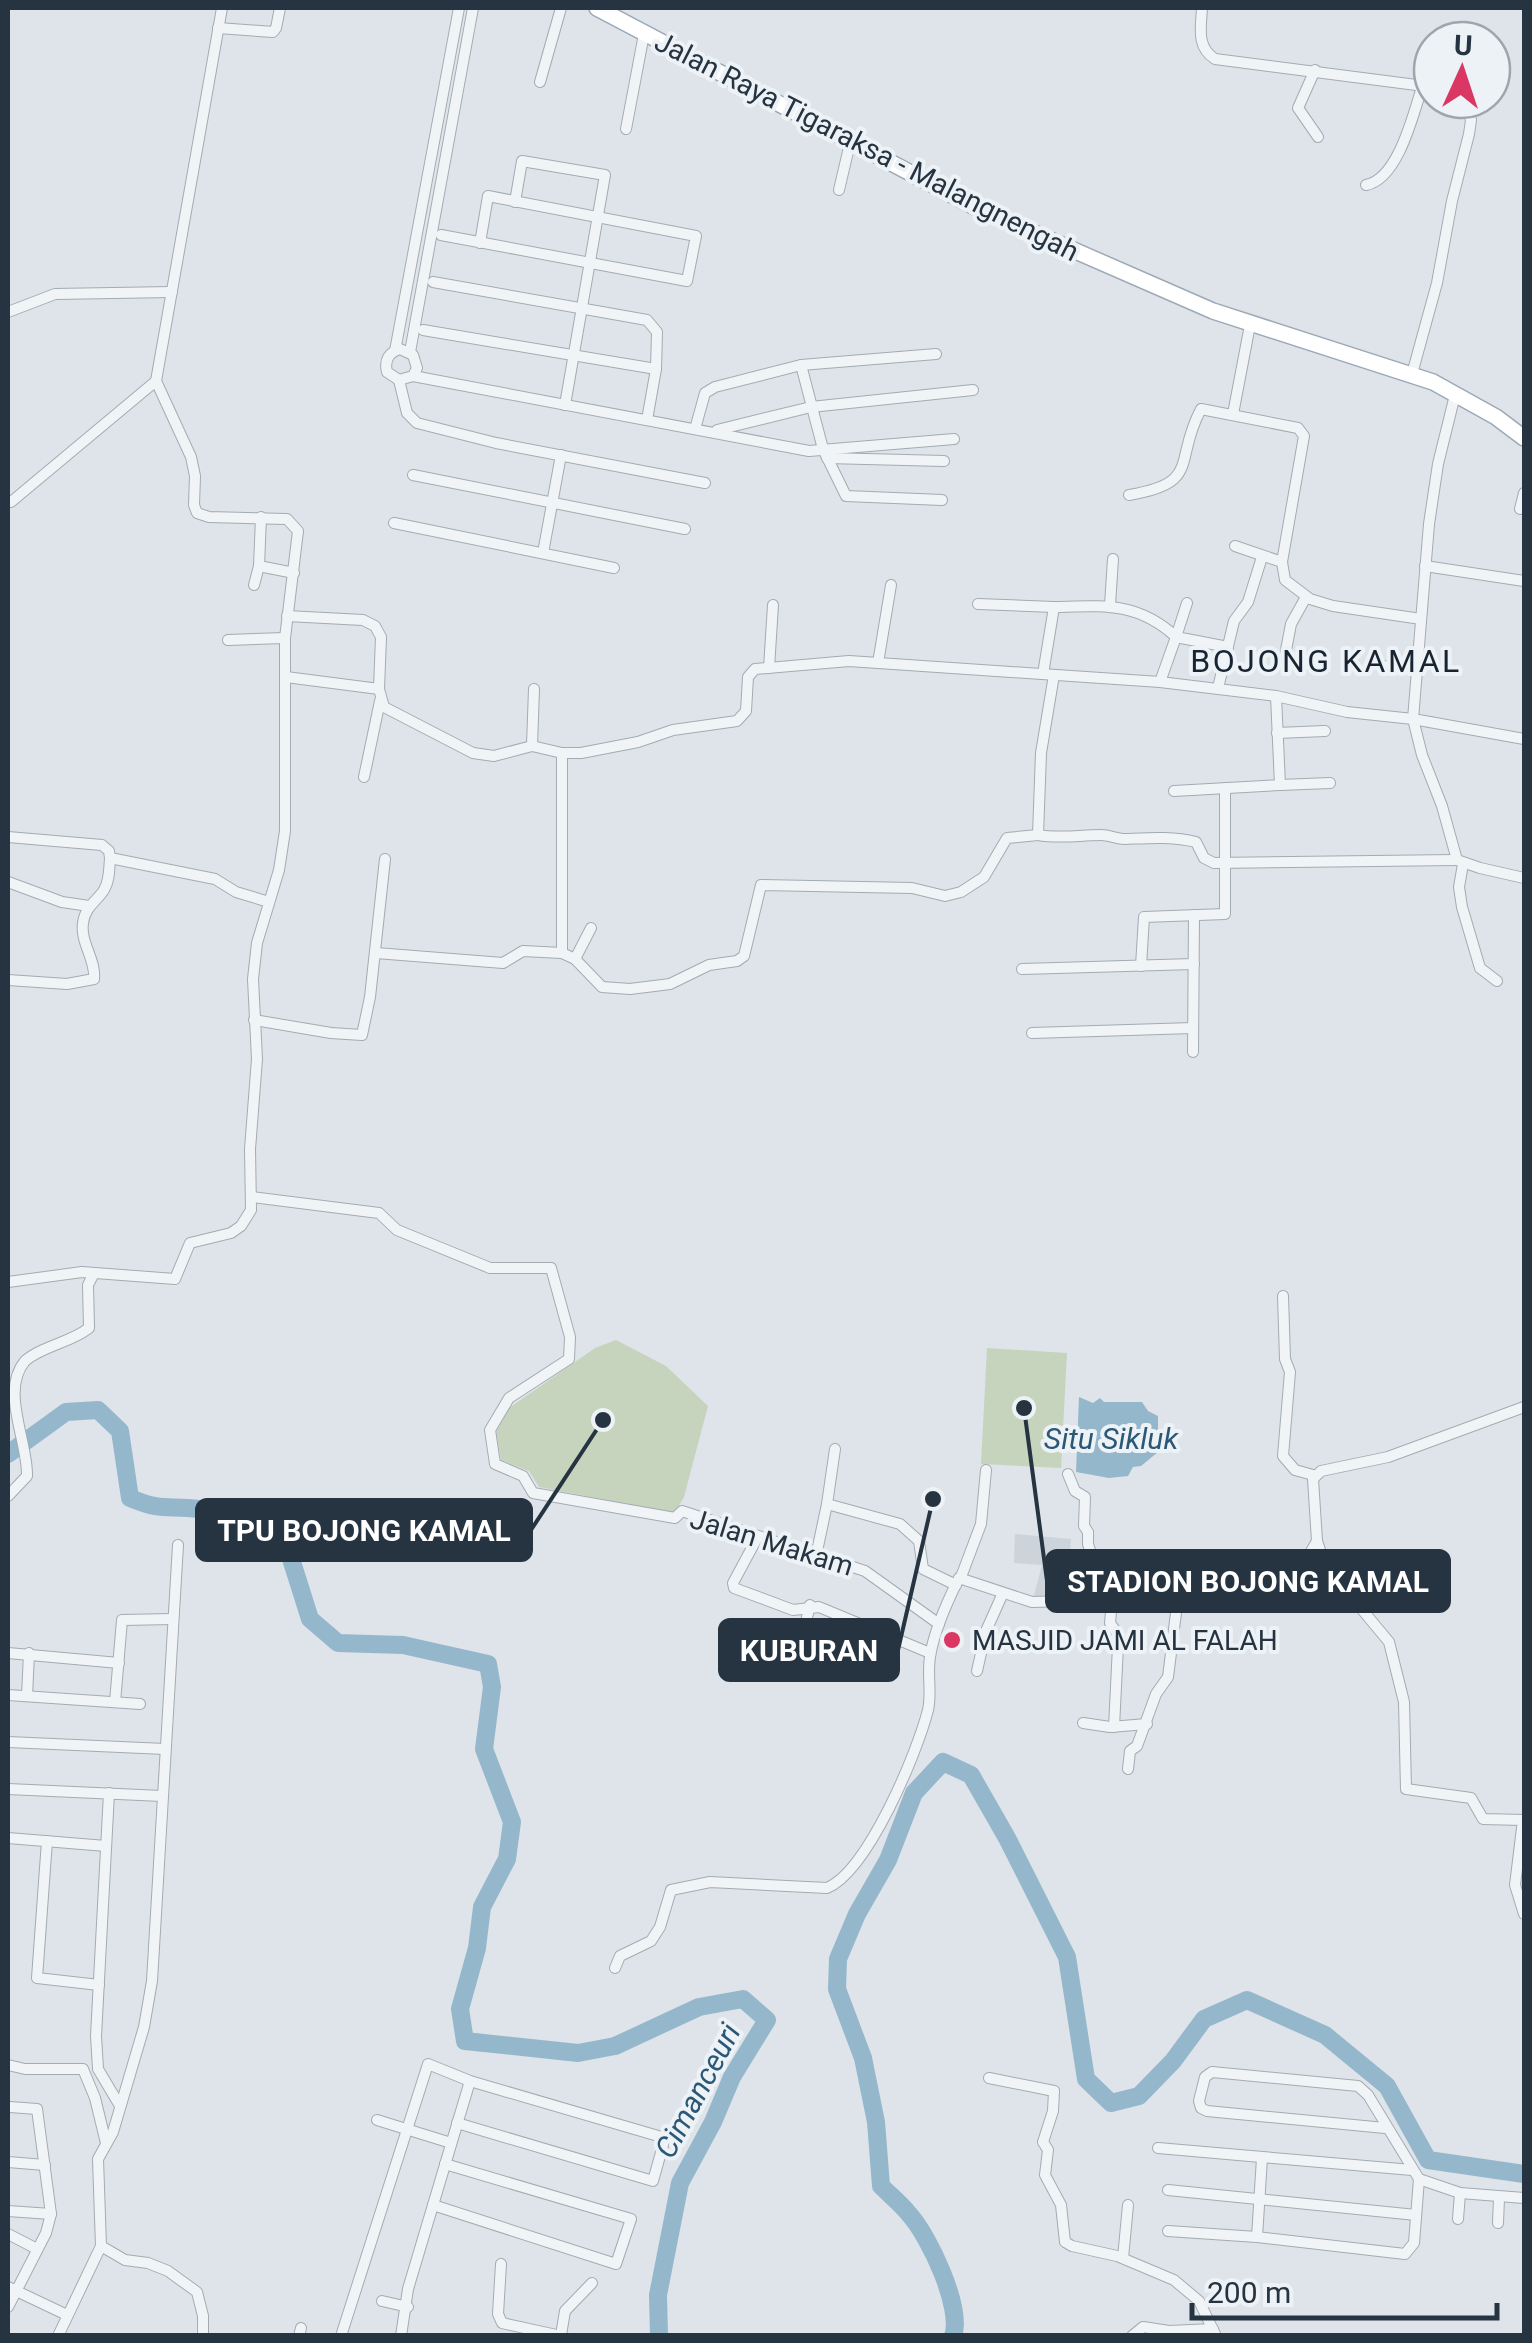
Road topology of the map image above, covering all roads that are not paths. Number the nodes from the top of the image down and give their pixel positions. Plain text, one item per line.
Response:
1 (222, 8) edge
2 (280, 8) edge
3 (459, 8) edge
4 (473, 8) edge
5 (561, 8) edge
6 (597, 8) edge
7 (1202, 8) edge
8 (218, 28) junction
9 (644, 34) junction
10 (1315, 70) junction
11 (540, 82) dead end
12 (1412, 84) edge
13 (1414, 120) edge
14 (1471, 120) edge
15 (626, 128) dead end
16 (1318, 137) dead end
17 (850, 143) junction
18 (1366, 185) dead end
19 (839, 190) dead end
20 (515, 202) junction
21 (598, 218) junction
22 (440, 235) dead end
23 (480, 243) junction
24 (590, 263) junction
25 (433, 282) dead end
26 (172, 292) junction
27 (582, 308) junction
28 (8, 312) edge
29 (1250, 325) junction
30 (423, 330) dead end
31 (395, 351) junction
32 (410, 352) junction
33 (936, 354) dead end
34 (574, 355) junction
35 (801, 365) junction
36 (656, 369) junction
37 (1412, 374) junction
38 (412, 376) junction
39 (399, 380) junction
40 (156, 381) junction
41 (973, 390) dead end
42 (1455, 394) junction
43 (566, 405) junction
44 (811, 408) junction
45 (1233, 414) junction
46 (648, 420) junction
47 (695, 429) junction
48 (710, 432) junction
49 (1524, 438) edge
50 (954, 439) dead end
51 (825, 454) junction
52 (561, 455) junction
53 (944, 461) dead end
54 (413, 476) dead end
55 (704, 482) dead end
56 (1524, 493) edge
57 (1129, 495) dead end
58 (942, 500) dead end
59 (10, 502) dead end
60 (553, 506) junction
61 (1520, 510) dead end
62 (260, 517) junction
63 (394, 523) dead end
64 (686, 530) dead end
65 (1235, 546) dead end
66 (543, 553) junction
67 (1262, 557) junction
68 (1113, 558) dead end
69 (1282, 562) junction
70 (258, 566) junction
71 (1425, 566) junction
72 (614, 568) dead end
73 (294, 572) junction
74 (1524, 581) edge
75 (254, 585) dead end
76 (890, 585) dead end
77 (1306, 597) junction
78 (978, 604) dead end
79 (1187, 604) dead end
80 (773, 605) dead end
81 (1110, 605) junction
82 (1054, 607) junction
83 (288, 616) junction
84 (1420, 619) junction
85 (1176, 636) junction
86 (285, 638) junction
87 (228, 640) dead end
88 (1228, 648) junction
89 (1286, 650) dead end
90 (878, 663) junction
91 (1380, 666) dead end
92 (769, 668) junction
93 (1416, 668) junction
94 (1048, 674) junction
95 (286, 678) junction
96 (1160, 682) junction
97 (1218, 688) junction
98 (534, 690) dead end
99 (380, 694) junction
100 (1276, 696) junction
101 (1413, 719) junction
102 (1325, 731) dead end
103 (1277, 733) junction
104 (1524, 739) edge
105 (532, 746) junction
106 (562, 753) junction
107 (364, 777) dead end
108 (1330, 783) dead end
109 (1280, 785) junction
110 (1226, 788) junction
111 (1174, 791) dead end
112 (1038, 835) junction
113 (8, 837) edge
114 (110, 858) junction
115 (385, 859) dead end
116 (1460, 862) junction
117 (1226, 863) junction
118 (1524, 878) edge
119 (8, 882) edge
120 (268, 902) junction
121 (89, 906) junction
122 (1194, 915) junction
123 (591, 928) dead end
124 (376, 953) junction
125 (562, 953) junction
126 (575, 959) junction
127 (1194, 964) junction
128 (1141, 966) junction
129 (1022, 969) dead end
130 (8, 980) edge
131 (1497, 982) dead end
132 (254, 1020) junction
133 (1193, 1028) junction
134 (1032, 1034) dead end
135 (1193, 1052) dead end
136 (252, 1198) junction
137 (92, 1275) junction
138 (8, 1282) edge
139 (1283, 1296) dead end
140 (1524, 1407) edge
141 (835, 1449) dead end
142 (986, 1470) dead end
143 (1068, 1474) dead end
144 (1313, 1475) junction
145 (8, 1496) edge
146 (827, 1504) junction
147 (1317, 1541) junction
148 (755, 1542) dead end
149 (178, 1545) dead end
150 (816, 1556) junction
151 (958, 1581) junction
152 (1179, 1588) junction
153 (1003, 1593) junction
154 (1093, 1600) junction
155 (1112, 1600) junction
156 (810, 1605) junction
157 (173, 1618) junction
158 (939, 1624) junction
159 (8, 1653) edge
160 (29, 1653) junction
161 (930, 1653) junction
162 (798, 1654) dead end
163 (118, 1662) junction
164 (977, 1670) dead end
165 (8, 1695) edge
166 (27, 1696) junction
167 (115, 1702) junction
168 (140, 1704) dead end
169 (1084, 1723) dead end
170 (1147, 1724) junction
171 (1114, 1727) junction
172 (8, 1742) edge
173 (165, 1749) junction
174 (1128, 1769) dead end
175 (8, 1789) edge
176 (109, 1793) junction
177 (162, 1796) junction
178 (8, 1838) edge
179 (47, 1841) junction
180 (106, 1846) junction
181 (1524, 1914) edge
182 (615, 1968) dead end
183 (99, 1985) junction
184 (8, 2066) edge
185 (988, 2078) dead end
186 (470, 2081) junction
187 (120, 2106) junction
188 (10, 2107) edge
189 (377, 2120) dead end
190 (457, 2123) junction
191 (1386, 2128) junction
192 (407, 2130) junction
193 (452, 2143) junction
194 (106, 2144) junction
195 (1158, 2148) dead end
196 (1262, 2158) junction
197 (8, 2162) edge
198 (445, 2164) junction
199 (45, 2165) junction
200 (1416, 2175) junction
201 (1168, 2190) dead end
202 (1460, 2193) junction
203 (1261, 2198) junction
204 (1500, 2198) junction
205 (1524, 2198) edge
206 (433, 2205) junction
207 (1128, 2205) dead end
208 (8, 2211) edge
209 (51, 2214) junction
210 (1416, 2215) junction
211 (1458, 2219) dead end
212 (1498, 2223) dead end
213 (1168, 2231) dead end
214 (8, 2234) edge
215 (1257, 2237) junction
216 (101, 2246) junction
217 (38, 2249) junction
218 (1123, 2258) junction
219 (502, 2264) dead end
220 (592, 2283) dead end
221 (12, 2288) edge
222 (382, 2301) dead end
223 (8, 2307) edge
224 (408, 2307) junction
225 (67, 2315) junction
226 (1214, 2332) edge
227 (58, 2336) edge
228 (204, 2336) edge
229 (341, 2336) edge
230 (401, 2336) edge
231 (561, 2336) edge
232 (1132, 2336) edge

1 - 8 street
2 - 8 street
3 - 31 street
4 - 32 street
5 - 11 street
6 - 9 main road, Jalan Raya Tigaraksa - Malangnengah
7 - 10 street
8 - 26 street
9 - 15 street
9 - 17 main road, Jalan Raya Tigaraksa - Malangnengah
10 - 12 street
10 - 16 street
13 - 18 street
14 - 37 street
17 - 19 street
17 - 29 main road, Jalan Raya Tigaraksa - Malangnengah
20 - 21 street
20 - 21 street
20 - 23 street
21 - 24 street
21 - 24 street
22 - 23 street
23 - 24 street
24 - 27 street
25 - 27 street
26 - 28 street
26 - 40 street
27 - 34 street
27 - 36 street
29 - 37 main road, Jalan Raya Tigaraksa - Malangnengah
29 - 45 street
30 - 34 street
31 - 32 street
31 - 39 street
32 - 38 street
33 - 35 street
34 - 36 street
34 - 43 street
35 - 44 street
35 - 47 street
36 - 46 street
37 - 42 main road, Jalan Raya Tigaraksa - Malangnengah
38 - 39 street
38 - 43 street
39 - 52 street
40 - 59 street
40 - 62 street
41 - 44 street
42 - 49 main road, Jalan Raya Tigaraksa - Malangnengah
42 - 71 street
43 - 46 street
44 - 48 street
44 - 51 street
45 - 57 street
45 - 69 street
46 - 47 street
47 - 48 street
48 - 51 street
50 - 51 street
51 - 53 street
51 - 58 street
52 - 55 street
52 - 60 street
54 - 60 street
56 - 61 street
60 - 64 street
60 - 66 street
62 - 70 street
62 - 73 street
63 - 66 street
65 - 67 street
66 - 72 street
67 - 69 street
67 - 88 street
68 - 81 street
69 - 77 street
70 - 73 street
70 - 75 street
71 - 74 street
71 - 84 street
73 - 83 street
76 - 90 street
77 - 84 street
77 - 89 street
78 - 82 street
79 - 85 street
80 - 92 street
81 - 82 street
81 - 85 street
82 - 94 street
83 - 86 street
83 - 99 street
84 - 93 street
85 - 88 street
85 - 96 street
86 - 87 street
86 - 95 street
88 - 97 street
90 - 92 street
90 - 94 street
91 - 93 street
92 - 106 street
93 - 101 street
94 - 96 street
94 - 112 street
95 - 99 street
95 - 120 street
96 - 97 street
97 - 100 street
98 - 105 street
99 - 105 street
99 - 107 street
100 - 101 street
100 - 103 street
101 - 104 street
101 - 116 street
102 - 103 street
103 - 109 street
105 - 106 street
106 - 125 street
108 - 109 street
109 - 110 street
110 - 111 street
110 - 117 street
112 - 117 street
112 - 126 street
113 - 114 street
114 - 120 street
114 - 121 street
115 - 124 street
116 - 117 street
116 - 118 street
116 - 131 street
117 - 122 street
119 - 121 street
120 - 132 street
121 - 130 street
122 - 127 street
122 - 128 street
123 - 126 street
124 - 125 street
124 - 132 street
125 - 126 street
127 - 128 street
127 - 133 street
128 - 129 street
132 - 136 street
133 - 134 street
133 - 135 street
136 - 137 street
136 - 150 street, Jalan Makam
137 - 138 street
137 - 145 street
139 - 144 street
140 - 144 street
141 - 146 street
142 - 151 street
143 - 154 street
144 - 147 street
146 - 150 street
146 - 151 street
147 - 152 street
147 - 181 street
148 - 156 street
149 - 157 street
150 - 158 street, Jalan Makam
151 - 153 street
151 - 158 street
152 - 155 street
152 - 170 street
153 - 154 street
153 - 164 street
154 - 155 street
155 - 171 street
156 - 161 street
156 - 162 street
157 - 163 street
157 - 173 street
158 - 161 street
159 - 160 street
160 - 163 street
160 - 166 street
161 - 182 street
163 - 167 street
165 - 166 street
166 - 167 street
167 - 168 street
169 - 171 street
170 - 171 street
170 - 174 street
172 - 173 street
173 - 177 street
175 - 176 street
176 - 177 street
176 - 180 street
177 - 187 street
178 - 179 street
179 - 180 street
179 - 183 street
180 - 183 street
183 - 187 street
184 - 194 street
185 - 218 street
186 - 190 street
186 - 190 street
186 - 192 street
187 - 194 street
188 - 199 street
189 - 192 street
190 - 193 street
191 - 191 street
191 - 200 street
192 - 193 street
192 - 229 street
193 - 198 street
194 - 216 street
195 - 196 street
196 - 200 street
196 - 203 street
197 - 199 street
198 - 206 street
198 - 206 street
199 - 209 street
200 - 202 street
200 - 210 street
201 - 203 street
202 - 204 street
202 - 211 street
203 - 210 street
203 - 215 street
204 - 205 street
204 - 212 street
206 - 224 street
207 - 218 street
208 - 209 street
209 - 217 street
210 - 215 street
213 - 215 street
214 - 217 street
216 - 225 street
216 - 228 street
217 - 221 street
218 - 226 street
219 - 231 street
220 - 231 street
221 - 223 street
221 - 225 street
222 - 224 street
224 - 230 street
225 - 227 street
226 - 232 street

